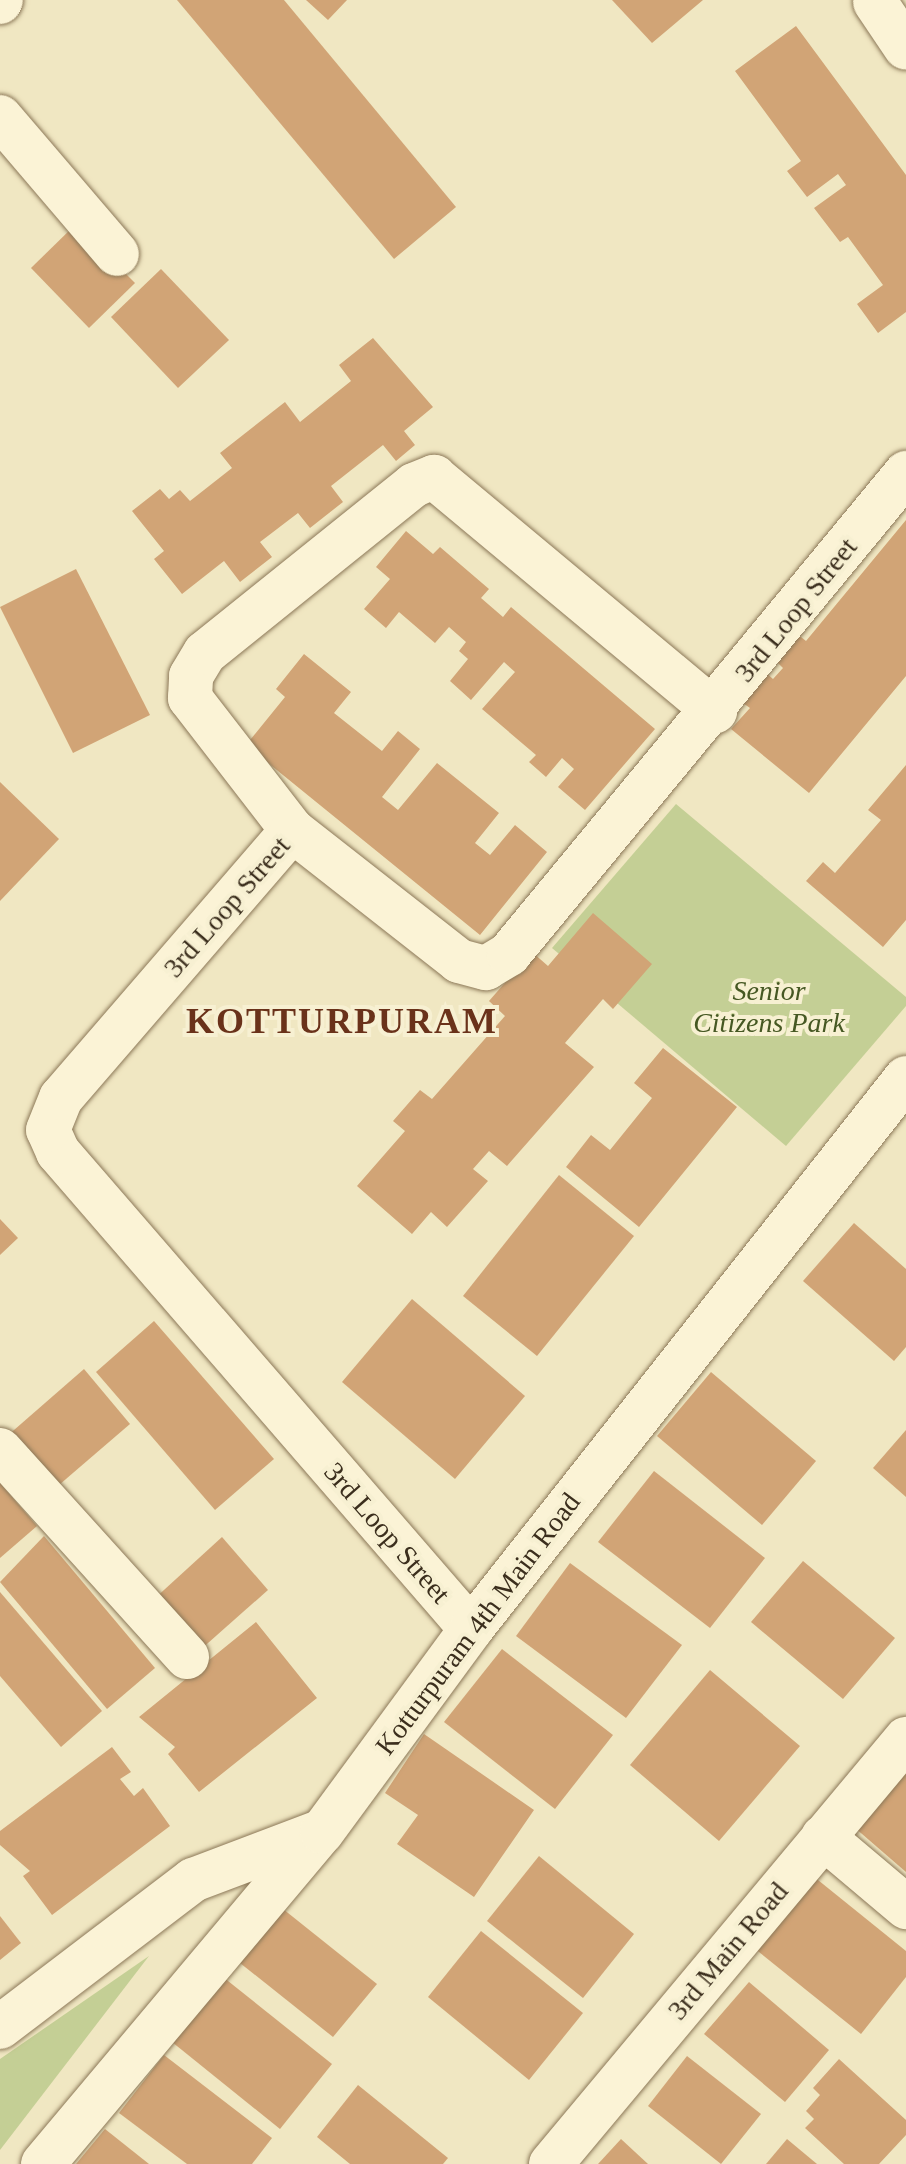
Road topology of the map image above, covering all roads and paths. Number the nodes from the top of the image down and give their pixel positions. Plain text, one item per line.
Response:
1 (875, 2) dead end
2 (906, 48) edge
3 (0, 117) edge
4 (117, 254) dead end
5 (906, 473) edge
6 (715, 711) junction
7 (292, 830) junction
8 (906, 1078) edge
9 (0, 1450) edge
10 (471, 1629) junction
11 (187, 1657) dead end
12 (906, 1739) edge
13 (322, 1832) junction
14 (823, 1837) junction
15 (906, 1907) edge
16 (0, 2027) edge
17 (43, 2164) edge
18 (551, 2164) edge

1 - 2 street
3 - 4 street
5 - 6 street, 3rd Loop Street
6 - 7 street, 3rd Loop Street
6 - 7 street
7 - 10 street, 3rd Loop Street
8 - 10 street, Kotturpuram 4th Main Road
9 - 11 street
10 - 13 street, Kotturpuram 4th Main Road
12 - 14 street, 3rd Main Road
13 - 16 street
13 - 17 street, Kotturpuram 4th Main Road
14 - 15 street
14 - 18 street, 3rd Main Road

